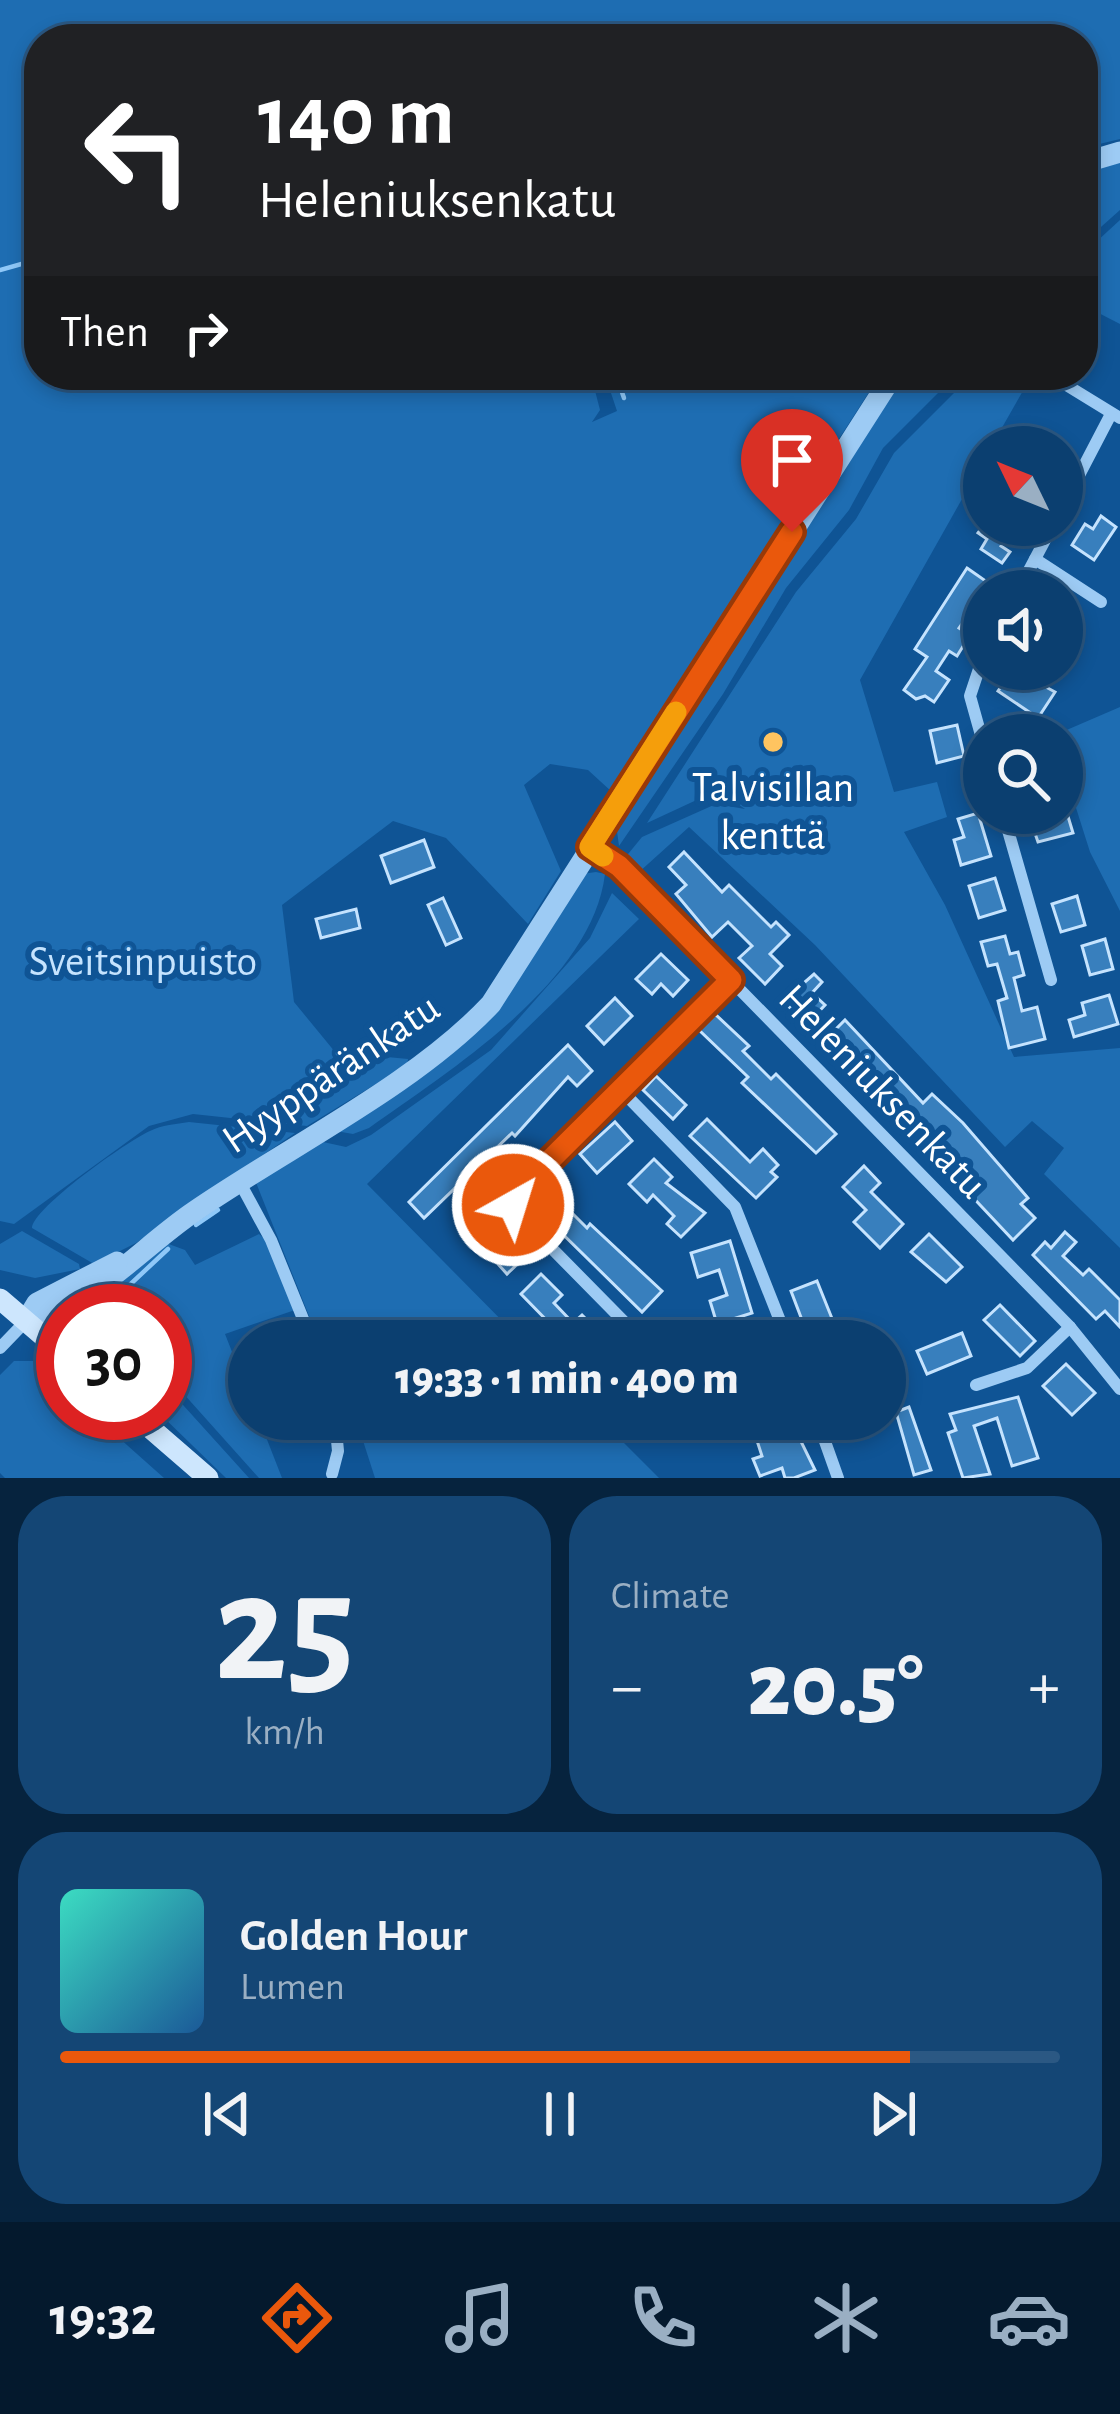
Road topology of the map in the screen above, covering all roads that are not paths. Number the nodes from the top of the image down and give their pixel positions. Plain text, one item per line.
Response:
1 (883, 390) edge
2 (1074, 390) edge
3 (1115, 416) edge
4 (1083, 472) edge
5 (1042, 546) edge
6 (1035, 559) junction
7 (1029, 570) edge
8 (1100, 602) dead end
9 (1009, 834) edge
10 (590, 847) junction
11 (731, 980) junction
12 (1051, 980) dead end
13 (621, 1090) junction
14 (239, 1181) junction
15 (0, 1299) edge
16 (303, 1320) edge
17 (623, 1320) edge
18 (780, 1320) edge
19 (26, 1321) junction
20 (1070, 1327) junction
21 (36, 1330) edge
22 (0, 1348) edge
23 (976, 1385) dead end
24 (1120, 1389) edge
25 (164, 1440) edge
26 (337, 1440) edge
27 (824, 1440) edge
28 (332, 1474) dead end
29 (208, 1478) edge
30 (838, 1478) edge

1 - 10 street, Hyyppäränkatu
2 - 3 street
3 - 4 street
5 - 6 street
6 - 7 street
6 - 8 street
9 - 12 street
10 - 11 street, Heleniuksenkatu
10 - 14 street, Hyyppäränkatu
11 - 13 street
11 - 20 street, Heleniuksenkatu
13 - 17 street
13 - 18 street
14 - 16 street
14 - 19 street, Hyyppäränkatu
15 - 19 main road
19 - 21 main road
19 - 22 street
20 - 23 street
20 - 24 street, Heleniuksenkatu
25 - 29 main road
26 - 28 street
27 - 30 street

